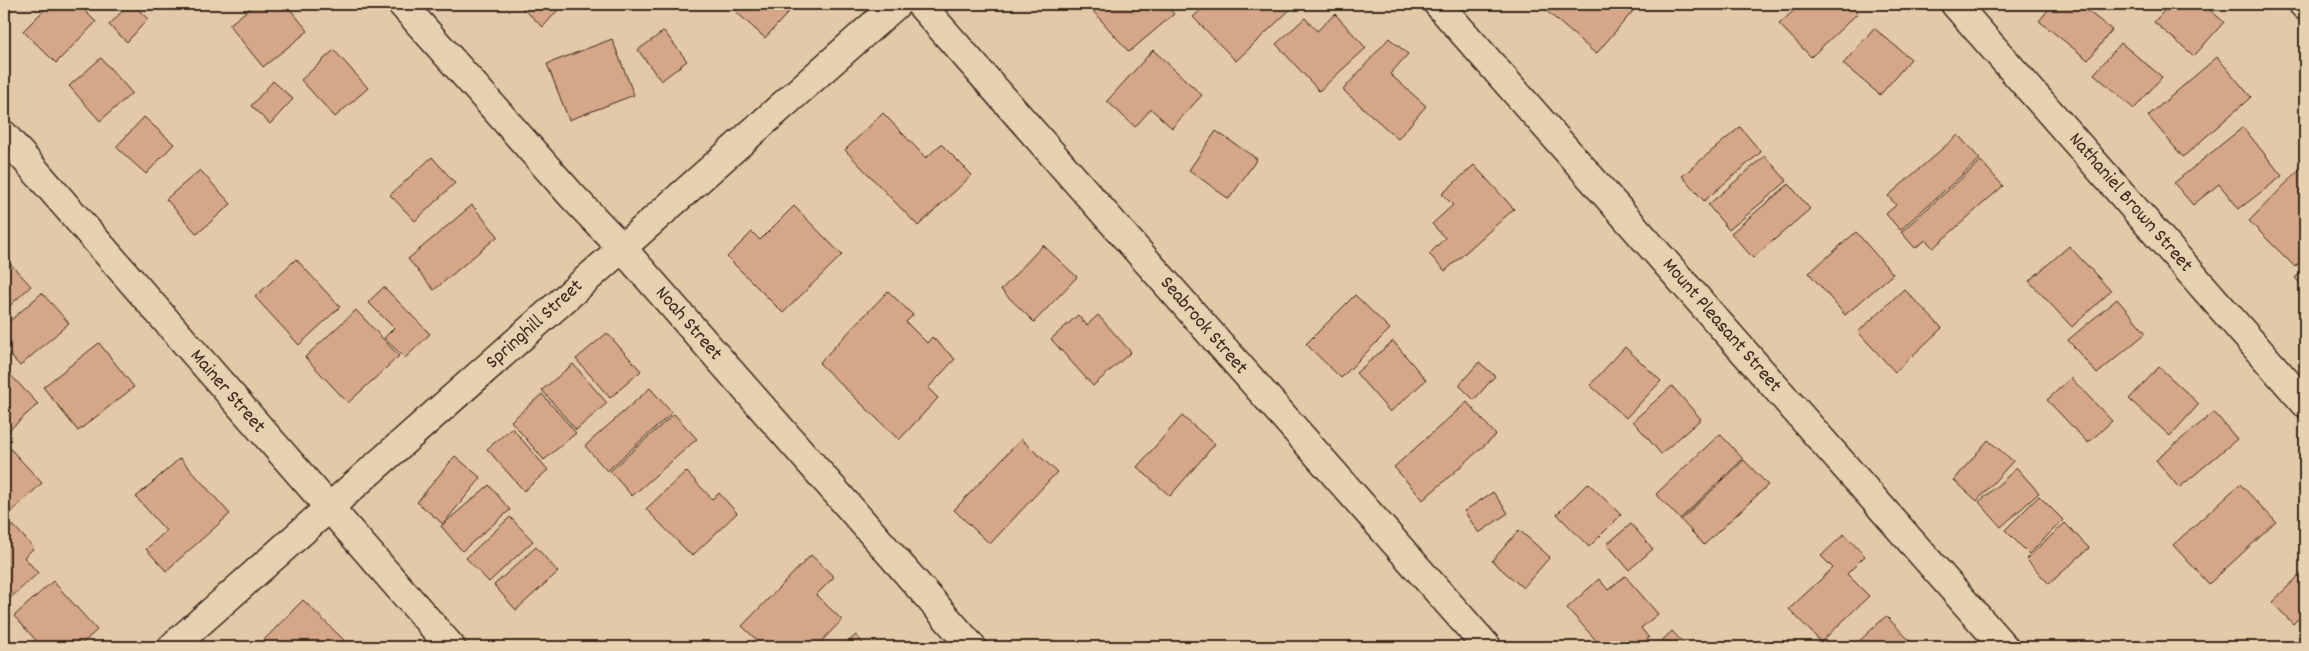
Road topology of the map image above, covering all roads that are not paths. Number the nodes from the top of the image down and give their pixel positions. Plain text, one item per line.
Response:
1 (402, 4) edge
2 (897, 4) edge
3 (920, 4) edge
4 (1438, 4) edge
5 (1955, 4) edge
6 (4, 135) edge
7 (622, 248) junction
8 (2305, 403) edge
9 (328, 508) junction
10 (172, 647) edge
11 (451, 647) edge
12 (972, 647) edge
13 (1487, 647) edge
14 (2004, 647) edge

1 - 7 street, Noah Street
2 - 7 street, Springhill Street
3 - 13 street, Seabrook Street
4 - 14 street, Mount Pleasant Street
5 - 8 street, Nathaniel Brown Street
6 - 9 street, Mainer Street
7 - 9 street, Springhill Street
7 - 12 street, Noah Street
9 - 10 street, Springhill Street
9 - 11 street, Mainer Street

